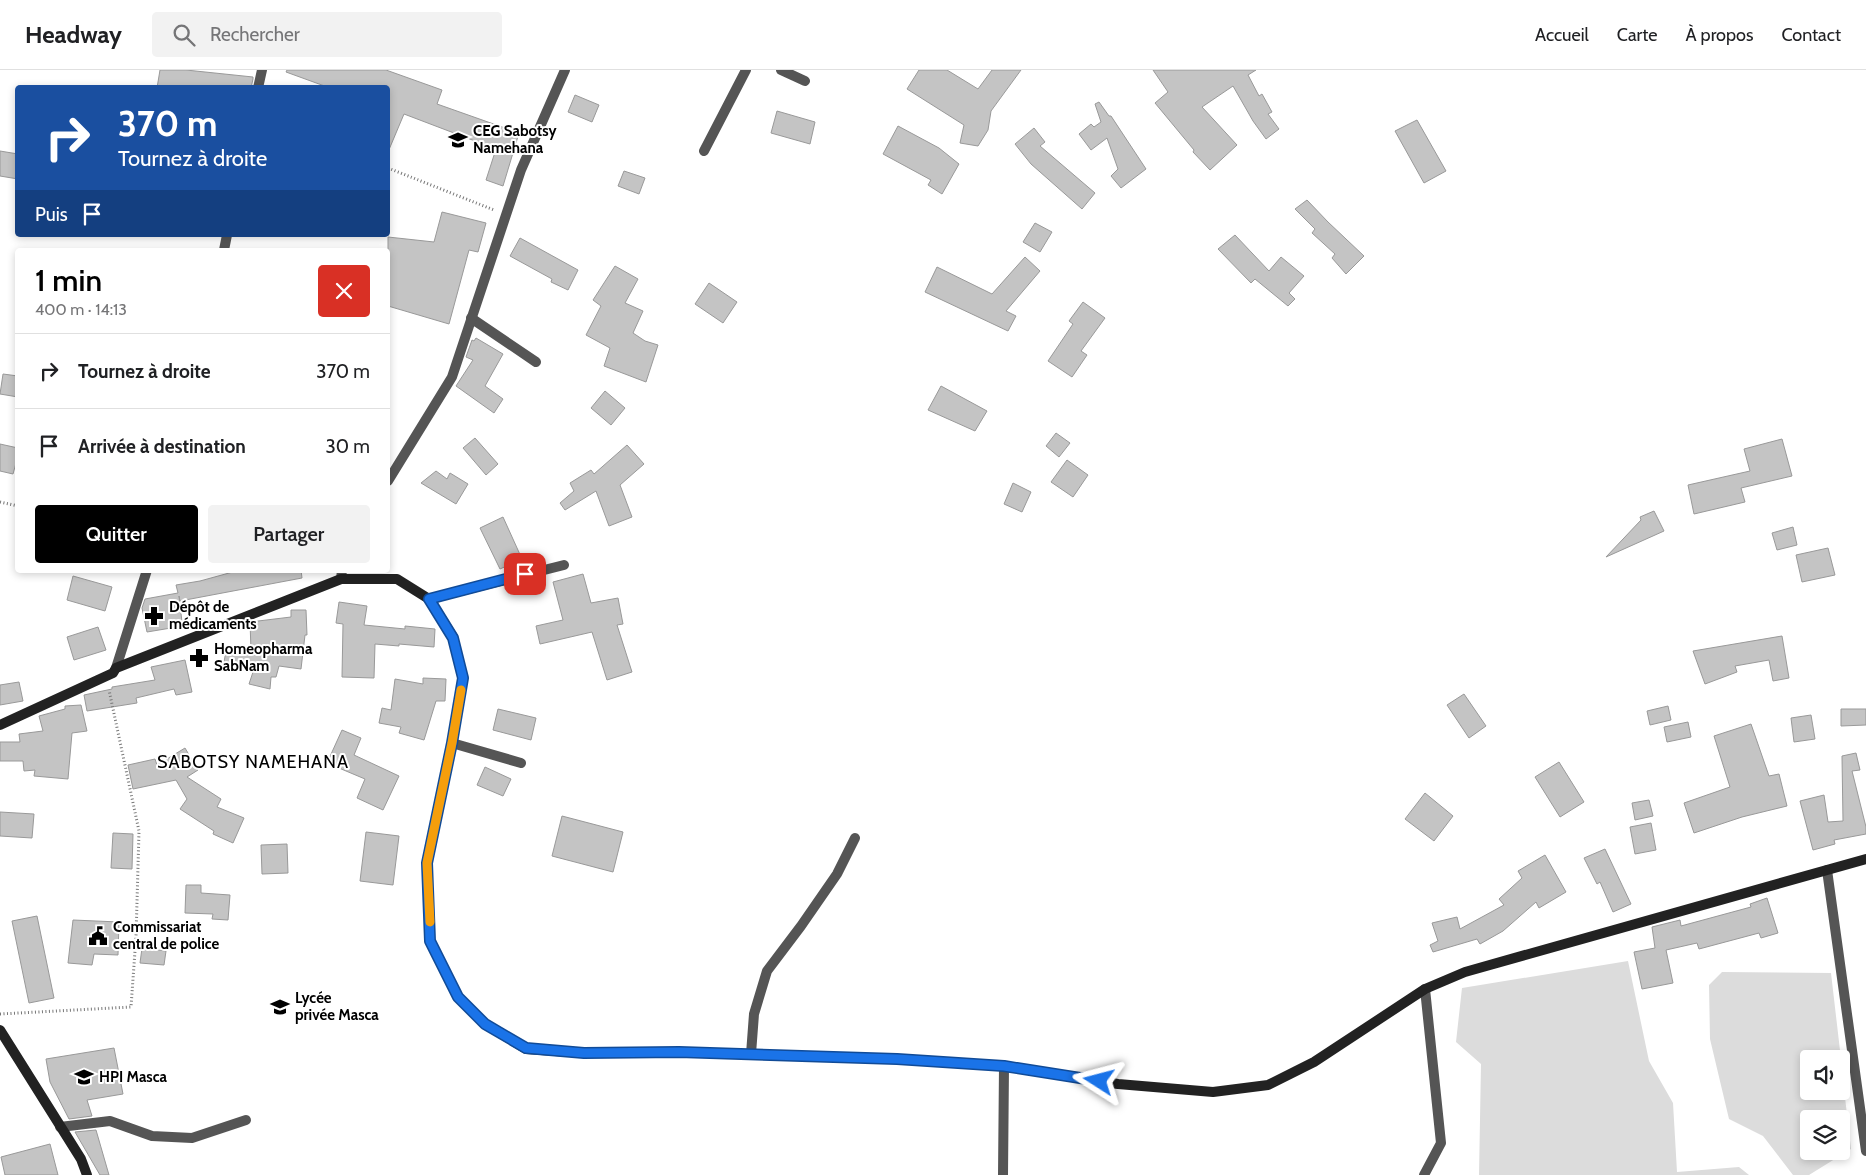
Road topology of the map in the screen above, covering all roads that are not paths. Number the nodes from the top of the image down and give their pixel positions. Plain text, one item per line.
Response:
1 (262, 70) edge
2 (566, 70) edge
3 (746, 70) edge
4 (781, 70) edge
5 (805, 81) dead end
6 (259, 85) edge
7 (704, 151) dead end
8 (472, 318) junction
9 (536, 362) dead end
10 (390, 478) edge
11 (564, 564) dead end
12 (146, 573) edge
13 (341, 574) edge
14 (429, 599) junction
15 (114, 671) junction
16 (0, 725) edge
17 (452, 743) junction
18 (521, 763) dead end
19 (855, 838) dead end
20 (1866, 859) edge
21 (1827, 870) junction
22 (1425, 989) junction
23 (0, 1030) edge
24 (751, 1054) junction
25 (1004, 1066) junction
26 (246, 1120) dead end
27 (60, 1127) junction
28 (1866, 1151) edge
29 (87, 1175) edge
30 (1003, 1175) edge
31 (1424, 1175) edge

1 - 6 street
2 - 8 street
3 - 7 street
4 - 5 street
8 - 9 street
8 - 10 street
11 - 14 street
12 - 15 street
13 - 14 main road
13 - 15 main road
14 - 17 main road
15 - 16 main road
17 - 18 street
17 - 24 main road
19 - 24 street
20 - 21 main road
21 - 22 main road
21 - 28 street
22 - 25 main road
22 - 31 street
23 - 27 main road
24 - 25 main road
25 - 30 street
26 - 27 street
27 - 29 main road

